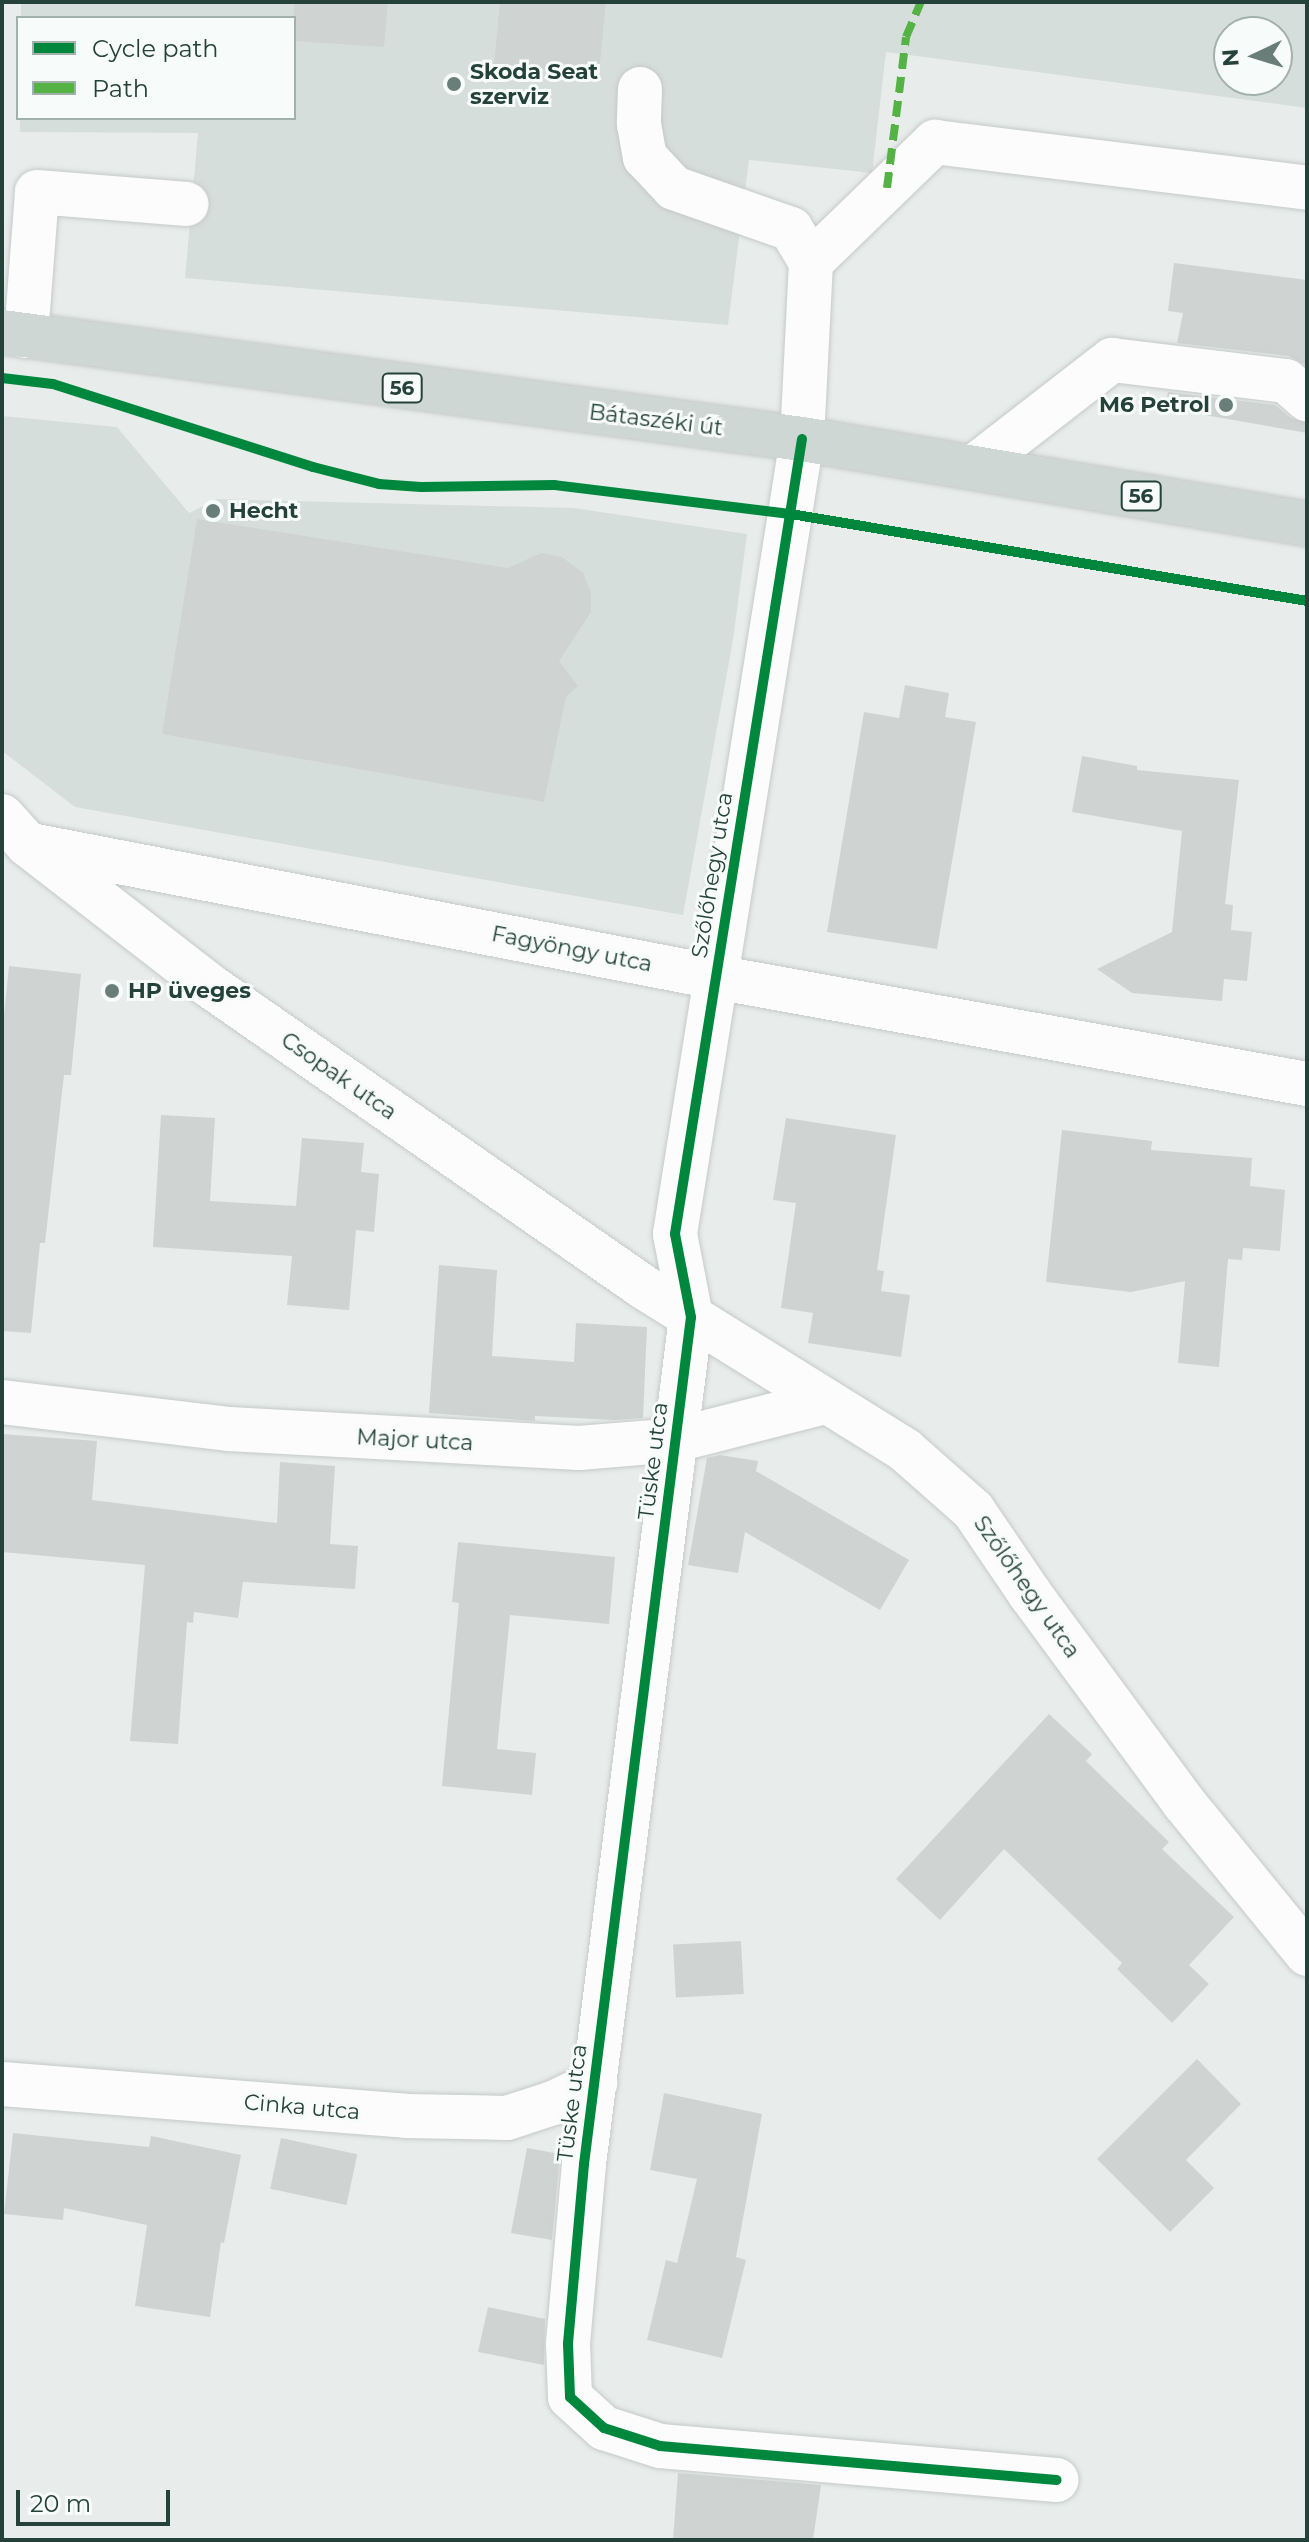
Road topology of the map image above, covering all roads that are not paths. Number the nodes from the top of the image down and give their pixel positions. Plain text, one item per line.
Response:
1 (640, 89) dead end
2 (1307, 188) edge
3 (187, 204) dead end
4 (811, 262) junction
5 (14, 334) edge
6 (1300, 387) edge
7 (802, 439) junction
8 (974, 467) junction
9 (1307, 524) edge
10 (15, 830) edge
11 (715, 977) junction
12 (1307, 1084) edge
13 (691, 1317) junction
14 (2, 1402) edge
15 (825, 1402) junction
16 (676, 1440) junction
17 (1307, 1954) edge
18 (595, 2083) junction
19 (2, 2084) edge
20 (1057, 2480) dead end

1 - 4 street
2 - 4 street
3 - 5 street
4 - 7 street, Szőlőhegy utca
5 - 7 main road, Bátaszéki út / 56
6 - 8 street
7 - 8 main road, Bátaszéki út / 56
7 - 11 street, Szőlőhegy utca
8 - 9 main road, Bátaszéki út / 56
10 - 11 street, Fagyöngy utca
10 - 13 street, Csopak utca
11 - 12 street, Fagyöngy utca
11 - 13 street, Szőlőhegy utca
13 - 15 street, Szőlőhegy utca
13 - 16 street, Tüske utca
14 - 16 street, Major utca
15 - 16 street, Major utca
15 - 17 street, Szőlőhegy utca
16 - 18 street, Tüske utca
18 - 19 street, Cinka utca
18 - 20 street, Tüske utca

